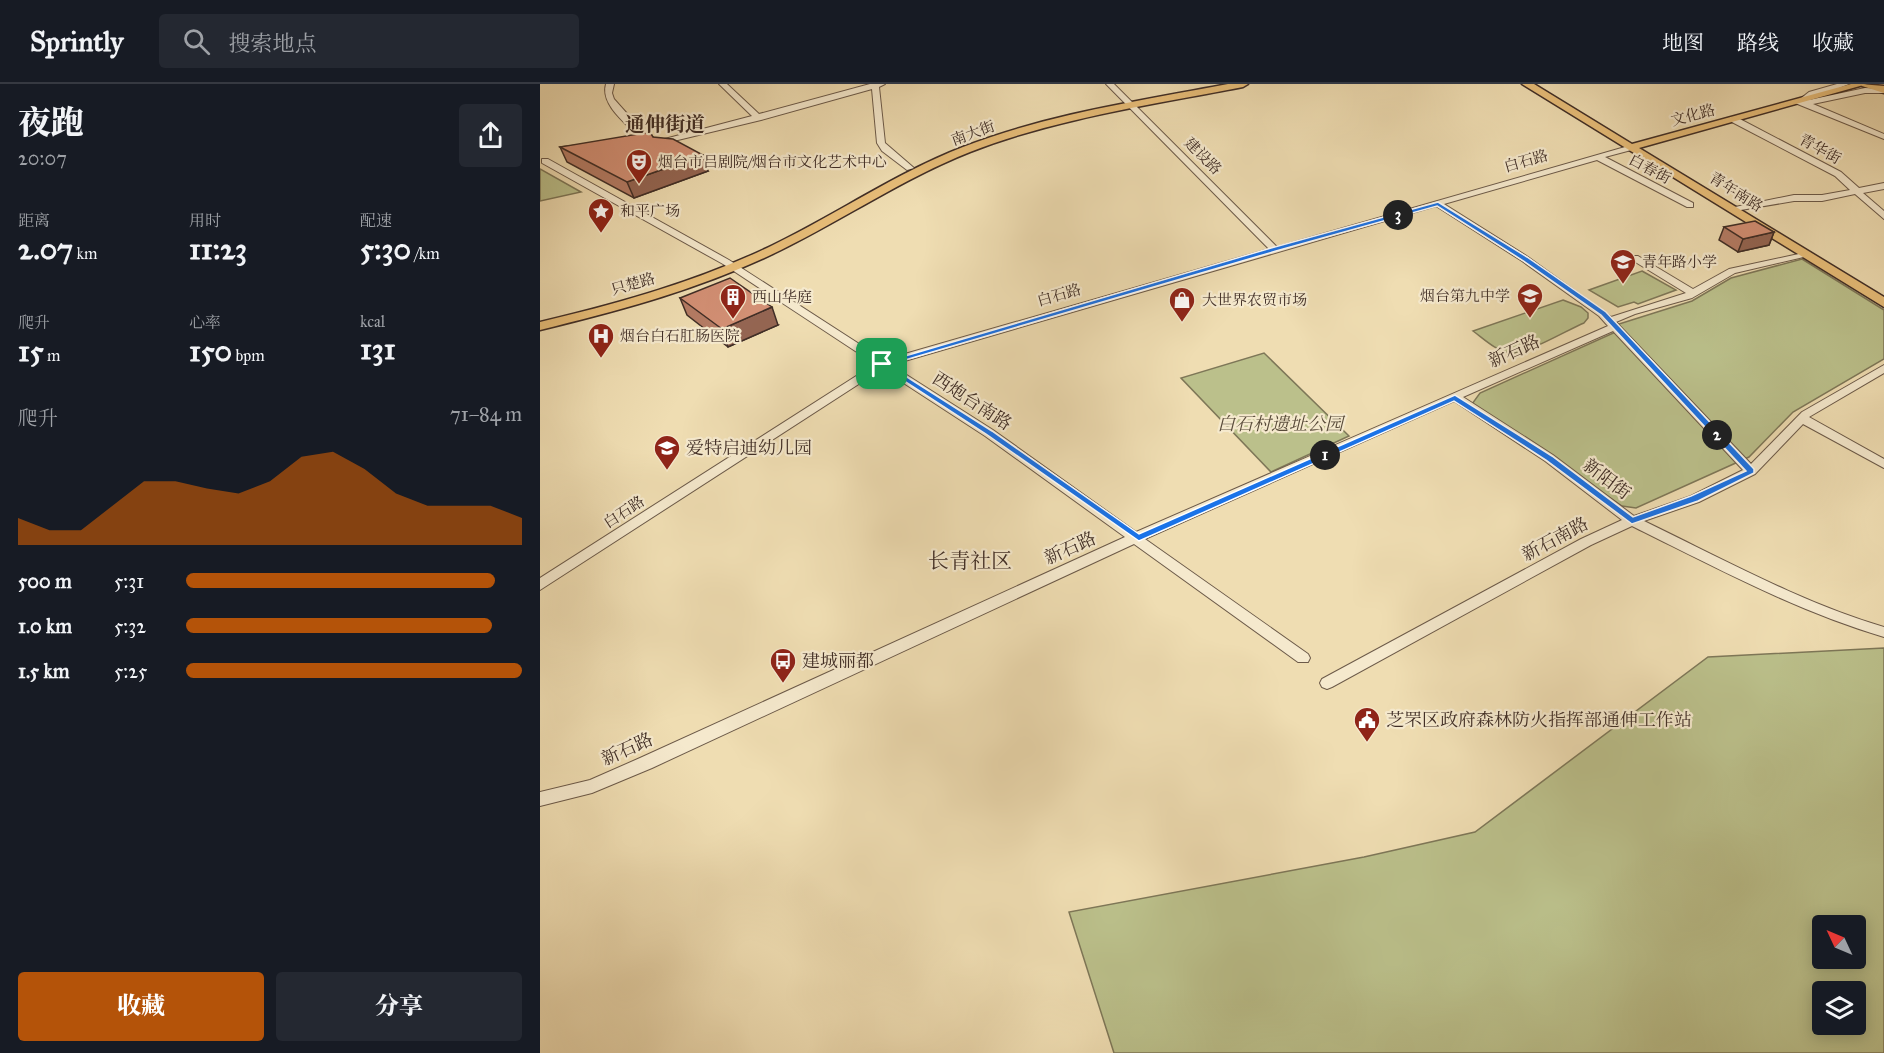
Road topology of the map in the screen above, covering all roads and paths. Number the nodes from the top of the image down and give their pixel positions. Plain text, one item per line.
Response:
1 (610, 84) edge
2 (723, 84) edge
3 (1110, 84) edge
4 (1220, 84) edge
5 (1243, 84) edge
6 (1527, 84) edge
7 (1536, 84) edge
8 (1845, 84) edge
9 (1864, 84) edge
10 (877, 85) edge
11 (1884, 90) edge
12 (1799, 102) junction
13 (1132, 105) junction
14 (758, 118) junction
15 (1733, 119) junction
16 (1884, 137) edge
17 (1634, 146) junction
18 (1598, 157) junction
19 (556, 159) dead end
20 (542, 162) edge
21 (910, 168) junction
22 (1884, 186) edge
23 (1856, 190) junction
24 (1438, 204) junction
25 (1690, 205) dead end
26 (1738, 208) junction
27 (1884, 216) edge
28 (1274, 249) junction
29 (1805, 254) junction
30 (1635, 258) dead end
31 (730, 265) junction
32 (1692, 293) junction
33 (1884, 297) edge
34 (1884, 303) edge
35 (540, 319) edge
36 (1612, 324) junction
37 (540, 326) edge
38 (882, 364) junction
39 (1884, 368) edge
40 (1455, 397) junction
41 (1802, 418) junction
42 (1884, 464) edge
43 (1751, 471) junction
44 (1632, 521) junction
45 (1139, 538) junction
46 (540, 585) edge
47 (1884, 632) edge
48 (1303, 657) dead end
49 (1328, 683) dead end
50 (540, 800) edge

1 - 14 street
2 - 14 street
3 - 13 street, 建设路
4 - 13 main road, 南大街
5 - 13 main road, 南大街
6 - 17 main road
7 - 17 main road
8 - 12 street
9 - 11 highway
9 - 12 main road, 文化路
10 - 14 street
10 - 21 street
11 - 12 street
12 - 15 main road, 文化路
12 - 16 street
13 - 21 main road, 南大街
13 - 28 street, 建设路
13 - 31 main road, 南大街
15 - 17 main road, 文化路
15 - 23 street, 青华街
17 - 18 street, 白石路
17 - 26 main road, 青年南路
17 - 29 main road, 青年南路
18 - 24 street, 白石路
18 - 25 street, 白春街
19 - 20 street
20 - 31 street, 西炮台南路
21 - 31 main road, 南大街
22 - 23 street
23 - 26 street
23 - 27 street, 青华街
24 - 28 street, 白石路
24 - 36 street
26 - 33 main road, 青年南路
28 - 38 street, 白石路
29 - 32 street, 新石路
29 - 34 main road, 青年南路
30 - 32 street
31 - 35 main road, 只楚路
31 - 37 main road, 只楚路
31 - 38 street, 西炮台南路
32 - 36 street, 新石路
36 - 40 street, 新石路
36 - 43 street
38 - 45 street, 西炮台南路
38 - 46 street, 白石路
39 - 41 street, 新石南路
40 - 44 street, 新阳街
40 - 45 street, 新石路
41 - 42 street
41 - 43 street, 新石南路
43 - 44 street, 新石南路
44 - 47 street, 新阳街
44 - 49 street, 新石南路
45 - 48 street, 西炮台南路
45 - 50 street, 新石路

